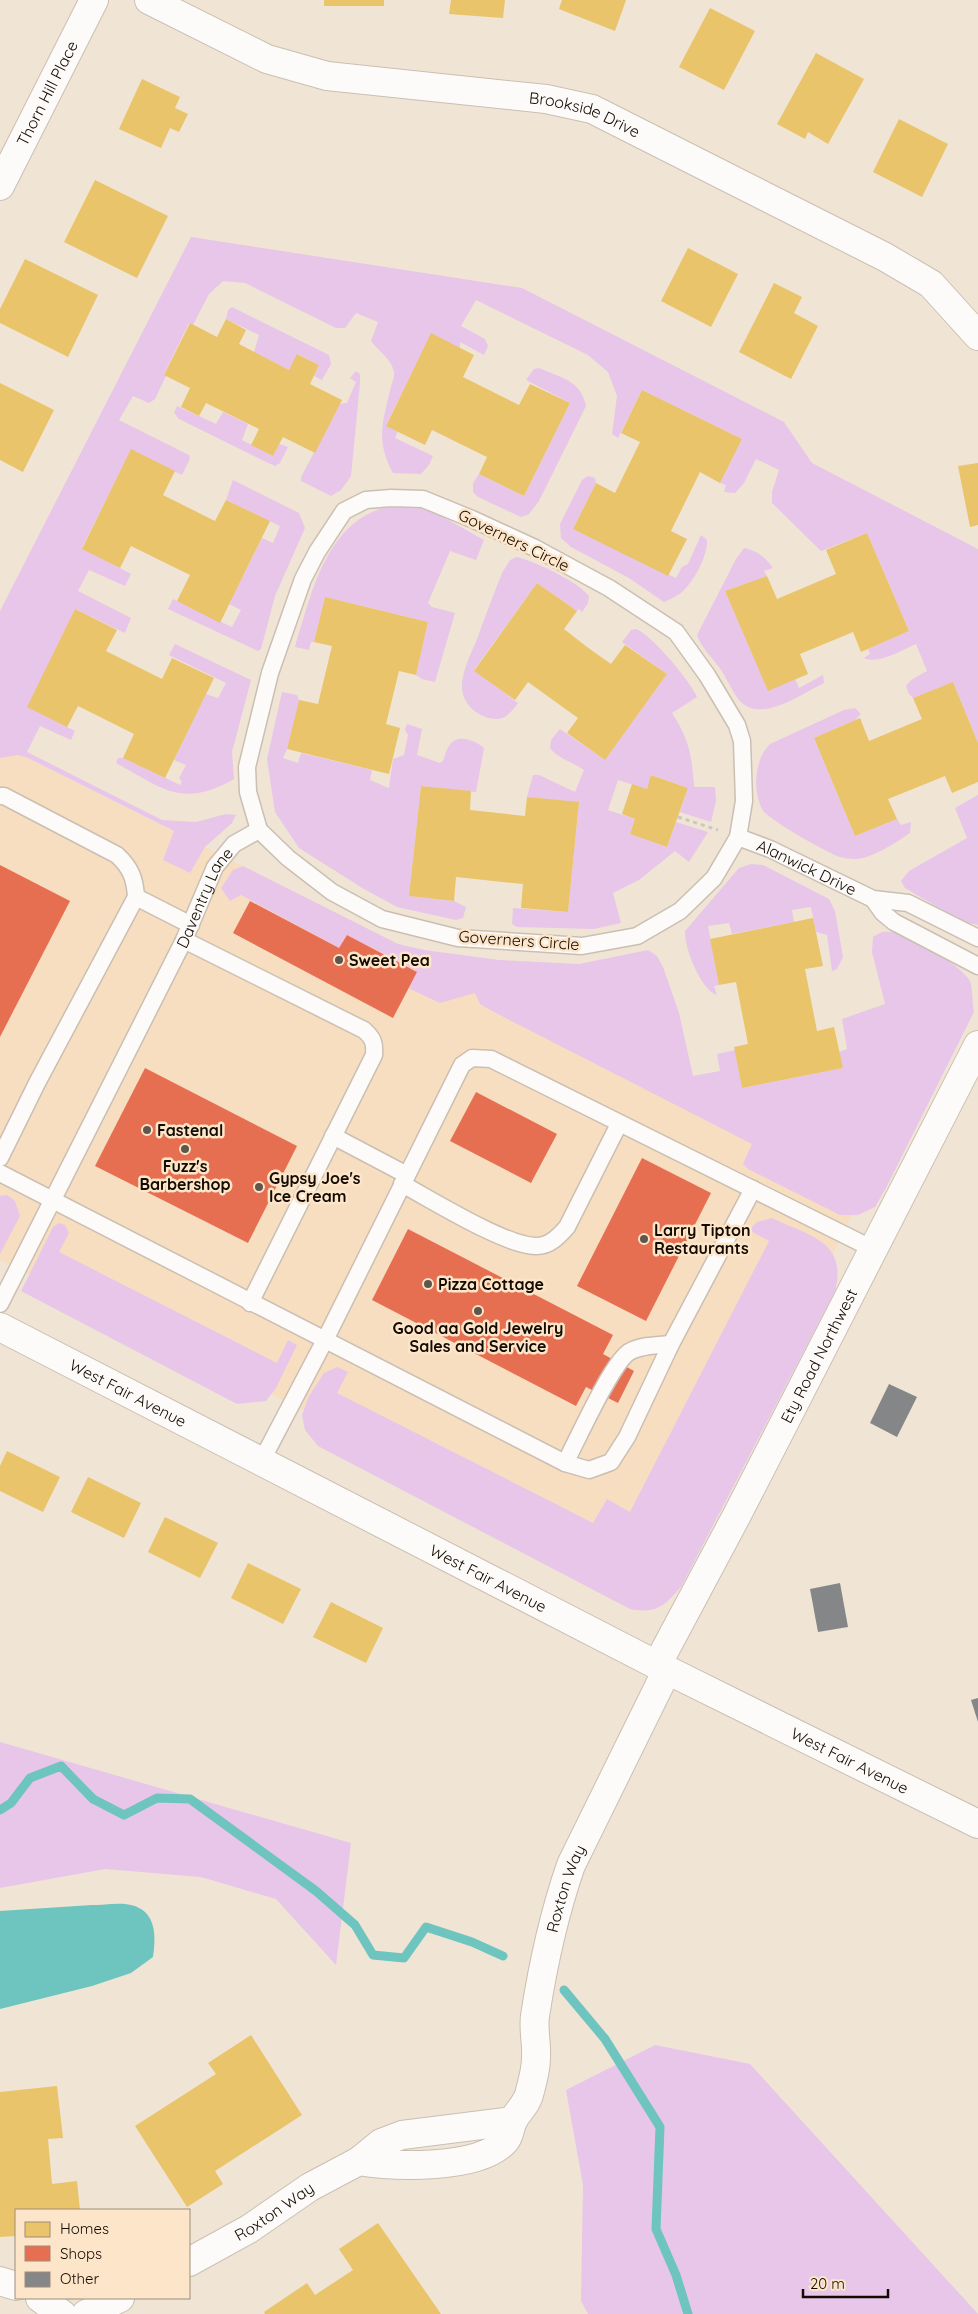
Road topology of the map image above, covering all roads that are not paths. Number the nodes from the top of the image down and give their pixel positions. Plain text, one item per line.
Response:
1 (94, 0) edge
2 (148, 0) edge
3 (0, 186) edge
4 (978, 336) edge
5 (0, 796) edge
6 (259, 830) junction
7 (738, 837) junction
8 (136, 897) junction
9 (873, 900) junction
10 (190, 924) junction
11 (978, 938) edge
12 (184, 940) junction
13 (978, 966) edge
14 (978, 1045) edge
15 (620, 1124) junction
16 (333, 1136) junction
17 (0, 1158) edge
18 (0, 1172) edge
19 (404, 1179) junction
20 (753, 1189) junction
21 (53, 1201) junction
22 (873, 1249) junction
23 (250, 1303) junction
24 (0, 1304) edge
25 (0, 1328) edge
26 (325, 1340) junction
27 (671, 1344) junction
28 (261, 1462) junction
29 (565, 1464) junction
30 (662, 1668) junction
31 (978, 1824) edge
32 (190, 2261) edge
33 (0, 2281) edge
34 (15, 2286) edge
35 (41, 2299) edge
36 (118, 2299) edge
37 (62, 2314) edge
38 (86, 2314) edge

1 - 3 street, Thorn Hill Place
2 - 4 street, Brookside Drive
5 - 8 lane
6 - 7 lane, Governers Circle
6 - 7 lane, Governers Circle
6 - 10 lane, Daventry Lane
7 - 9 lane, Alanwick Drive
8 - 10 lane
8 - 17 lane
9 - 11 lane, Alanwick Drive
9 - 13 lane, Alanwick Drive
10 - 12 lane, Daventry Lane
12 - 16 lane
12 - 21 lane, Daventry Lane
14 - 22 street, Ety Road Northwest
15 - 19 lane
15 - 19 lane
15 - 20 lane
16 - 19 lane
16 - 23 lane
18 - 21 lane
19 - 26 lane
20 - 22 lane
20 - 27 lane
21 - 23 lane
21 - 24 lane, Daventry Lane
22 - 30 street, Ety Road Northwest
23 - 26 lane
25 - 28 street, West Fair Avenue
26 - 28 lane
26 - 29 lane
27 - 29 lane
27 - 29 lane
28 - 30 street, West Fair Avenue
30 - 31 street, West Fair Avenue
30 - 32 street, Roxton Way
33 - 34 street
35 - 37 street
36 - 38 street

